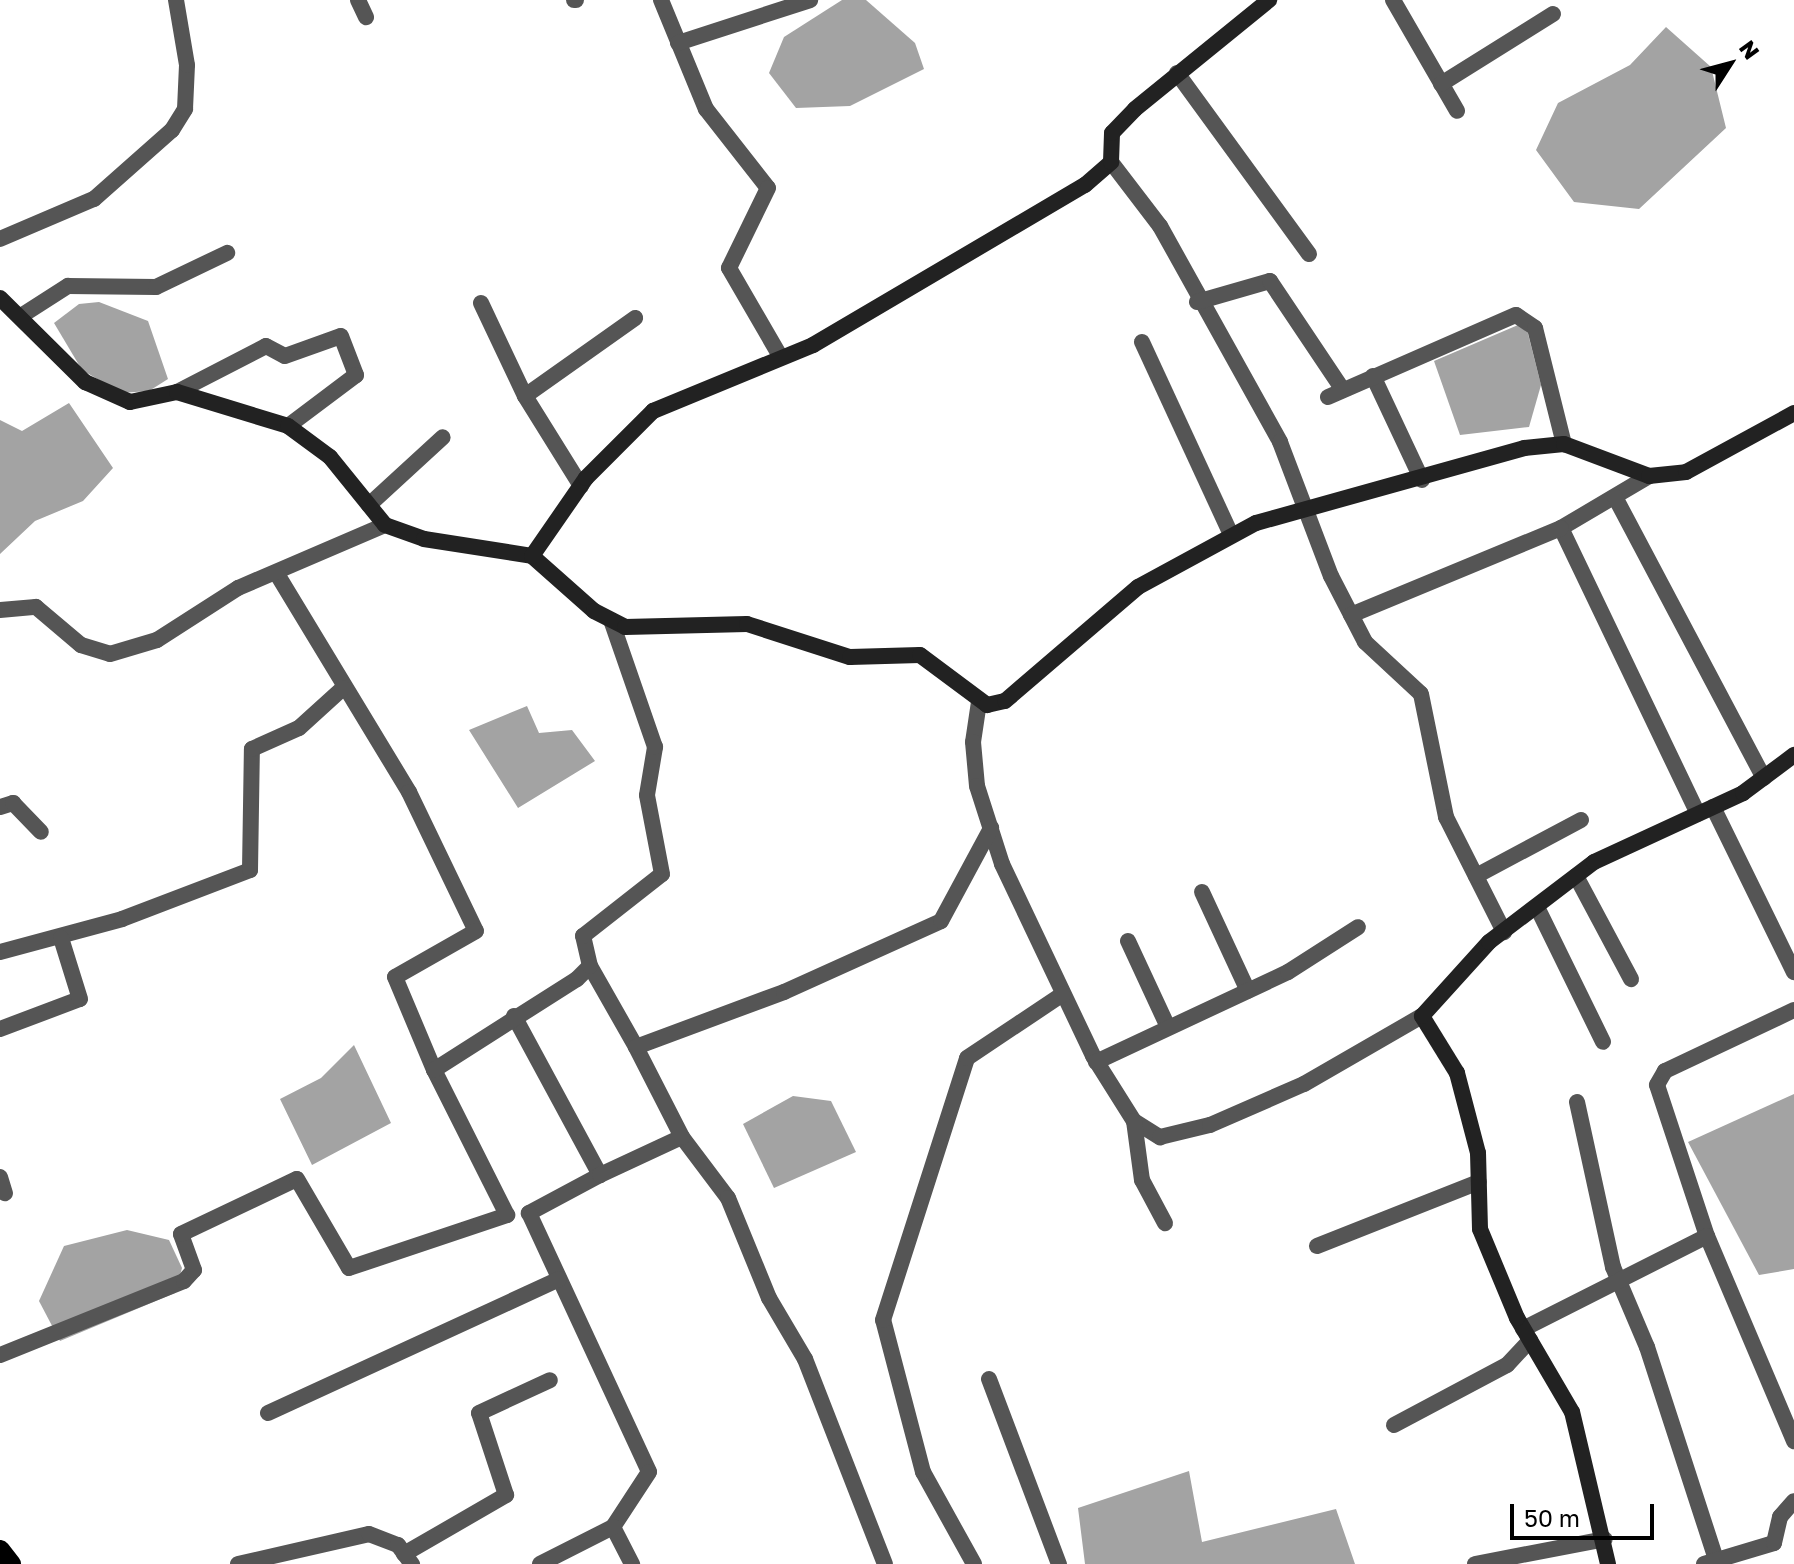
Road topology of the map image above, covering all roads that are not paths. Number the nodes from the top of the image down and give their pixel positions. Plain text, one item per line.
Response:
1 (176, 0) edge
2 (358, 0) edge
3 (661, 0) edge
4 (810, 0) edge
5 (1269, 0) edge
6 (1393, 0) edge
7 (781, 4) edge
8 (1553, 14) dead end
9 (366, 17) dead end
10 (678, 43) junction
11 (1177, 73) junction
12 (1441, 84) junction
13 (1457, 111) dead end
14 (1111, 162) junction
15 (0, 239) edge
16 (227, 253) dead end
17 (1309, 254) dead end
18 (0, 298) edge
19 (1197, 302) junction
20 (481, 303) dead end
21 (21, 316) junction
22 (635, 318) dead end
23 (1142, 342) dead end
24 (780, 356) junction
25 (1373, 376) junction
26 (177, 392) junction
27 (525, 396) junction
28 (1794, 413) edge
29 (288, 426) junction
30 (443, 437) dead end
31 (1564, 444) junction
32 (1649, 476) junction
33 (1422, 480) junction
34 (581, 486) junction
35 (1615, 497) junction
36 (369, 505) junction
37 (1310, 510) junction
38 (385, 525) junction
39 (1561, 528) junction
40 (1231, 535) junction
41 (532, 556) junction
42 (277, 574) junction
43 (0, 610) edge
44 (1351, 615) junction
45 (611, 620) junction
46 (343, 688) junction
47 (979, 702) junction
48 (1794, 755) edge
49 (1764, 778) junction
50 (0, 807) edge
51 (1706, 810) junction
52 (1581, 820) dead end
53 (991, 828) junction
54 (41, 832) dead end
55 (1476, 876) junction
56 (1576, 876) junction
57 (1202, 892) dead end
58 (1537, 907) junction
59 (1358, 927) dead end
60 (1504, 932) junction
61 (61, 938) junction
62 (1128, 941) dead end
63 (0, 952) edge
64 (590, 966) junction
65 (1794, 972) edge
66 (1631, 979) dead end
67 (1248, 991) junction
68 (1063, 994) junction
69 (1794, 1010) edge
70 (514, 1016) junction
71 (1422, 1016) junction
72 (1168, 1027) junction
73 (0, 1029) edge
74 (1603, 1042) dead end
75 (636, 1047) junction
76 (1096, 1062) junction
77 (434, 1070) junction
78 (1577, 1102) dead end
79 (1134, 1121) junction
80 (682, 1137) junction
81 (600, 1175) junction
82 (1479, 1182) junction
83 (1165, 1223) dead end
84 (1707, 1236) junction
85 (1317, 1246) dead end
86 (559, 1279) junction
87 (1618, 1280) junction
88 (1527, 1334) junction
89 (0, 1355) edge
90 (989, 1379) dead end
91 (550, 1380) dead end
92 (268, 1413) dead end
93 (1394, 1425) dead end
94 (1794, 1441) edge
95 (1794, 1501) edge
96 (613, 1527) junction
97 (1605, 1539) junction
98 (0, 1550) edge
99 (408, 1559) edge
100 (1711, 1563) edge
101 (11, 1564) edge
102 (238, 1564) edge
103 (540, 1564) edge
104 (632, 1564) edge
105 (885, 1564) edge
106 (974, 1564) edge
107 (1059, 1564) edge
108 (1475, 1564) edge
109 (1608, 1564) edge

1 - 15 street
2 - 9 street
3 - 10 street
4 - 7 street
5 - 11 street
6 - 12 street
7 - 10 street
8 - 12 street
10 - 24 street
11 - 14 street
11 - 17 street
12 - 13 street
14 - 19 street
14 - 24 street
16 - 21 street
18 - 21 street
19 - 25 street
19 - 37 street
20 - 27 street
21 - 26 street
22 - 27 street
23 - 40 street
24 - 34 street
25 - 31 street
25 - 33 street
26 - 29 street
26 - 29 street
27 - 34 street
28 - 32 street
29 - 36 street
30 - 36 street
31 - 32 street
31 - 33 street
32 - 35 street
33 - 37 street
34 - 41 street
35 - 39 street
35 - 49 street
36 - 38 street
37 - 40 street
37 - 44 street
38 - 41 street
38 - 42 street
39 - 44 street
39 - 51 street
40 - 47 street
41 - 45 street
42 - 43 street
42 - 46 street
44 - 55 street
45 - 47 street
45 - 64 street
46 - 61 street
46 - 77 street
47 - 53 street
48 - 49 street
49 - 51 street
50 - 54 street
51 - 56 street
51 - 65 street
52 - 55 street
53 - 68 street
53 - 75 street
55 - 60 street
56 - 58 street
56 - 66 street
57 - 67 street
58 - 60 street
58 - 74 street
59 - 67 street
60 - 71 street
61 - 63 street
61 - 73 street
62 - 72 street
64 - 70 street
64 - 75 street
67 - 72 street
68 - 76 street
68 - 106 street
69 - 84 street
70 - 77 street
70 - 81 street
71 - 79 street
71 - 82 street
72 - 76 street
75 - 80 street
76 - 79 street
77 - 89 street
78 - 87 street
79 - 83 street
80 - 81 street
80 - 105 street
81 - 86 street
82 - 85 street
82 - 88 street
84 - 87 street
84 - 94 street
86 - 92 street
86 - 96 street
87 - 88 street
87 - 100 street
88 - 93 street
88 - 97 street
90 - 107 street
91 - 99 street
95 - 100 street
96 - 103 street
96 - 104 street
97 - 108 street
97 - 109 street
98 - 101 main road
99 - 102 street

